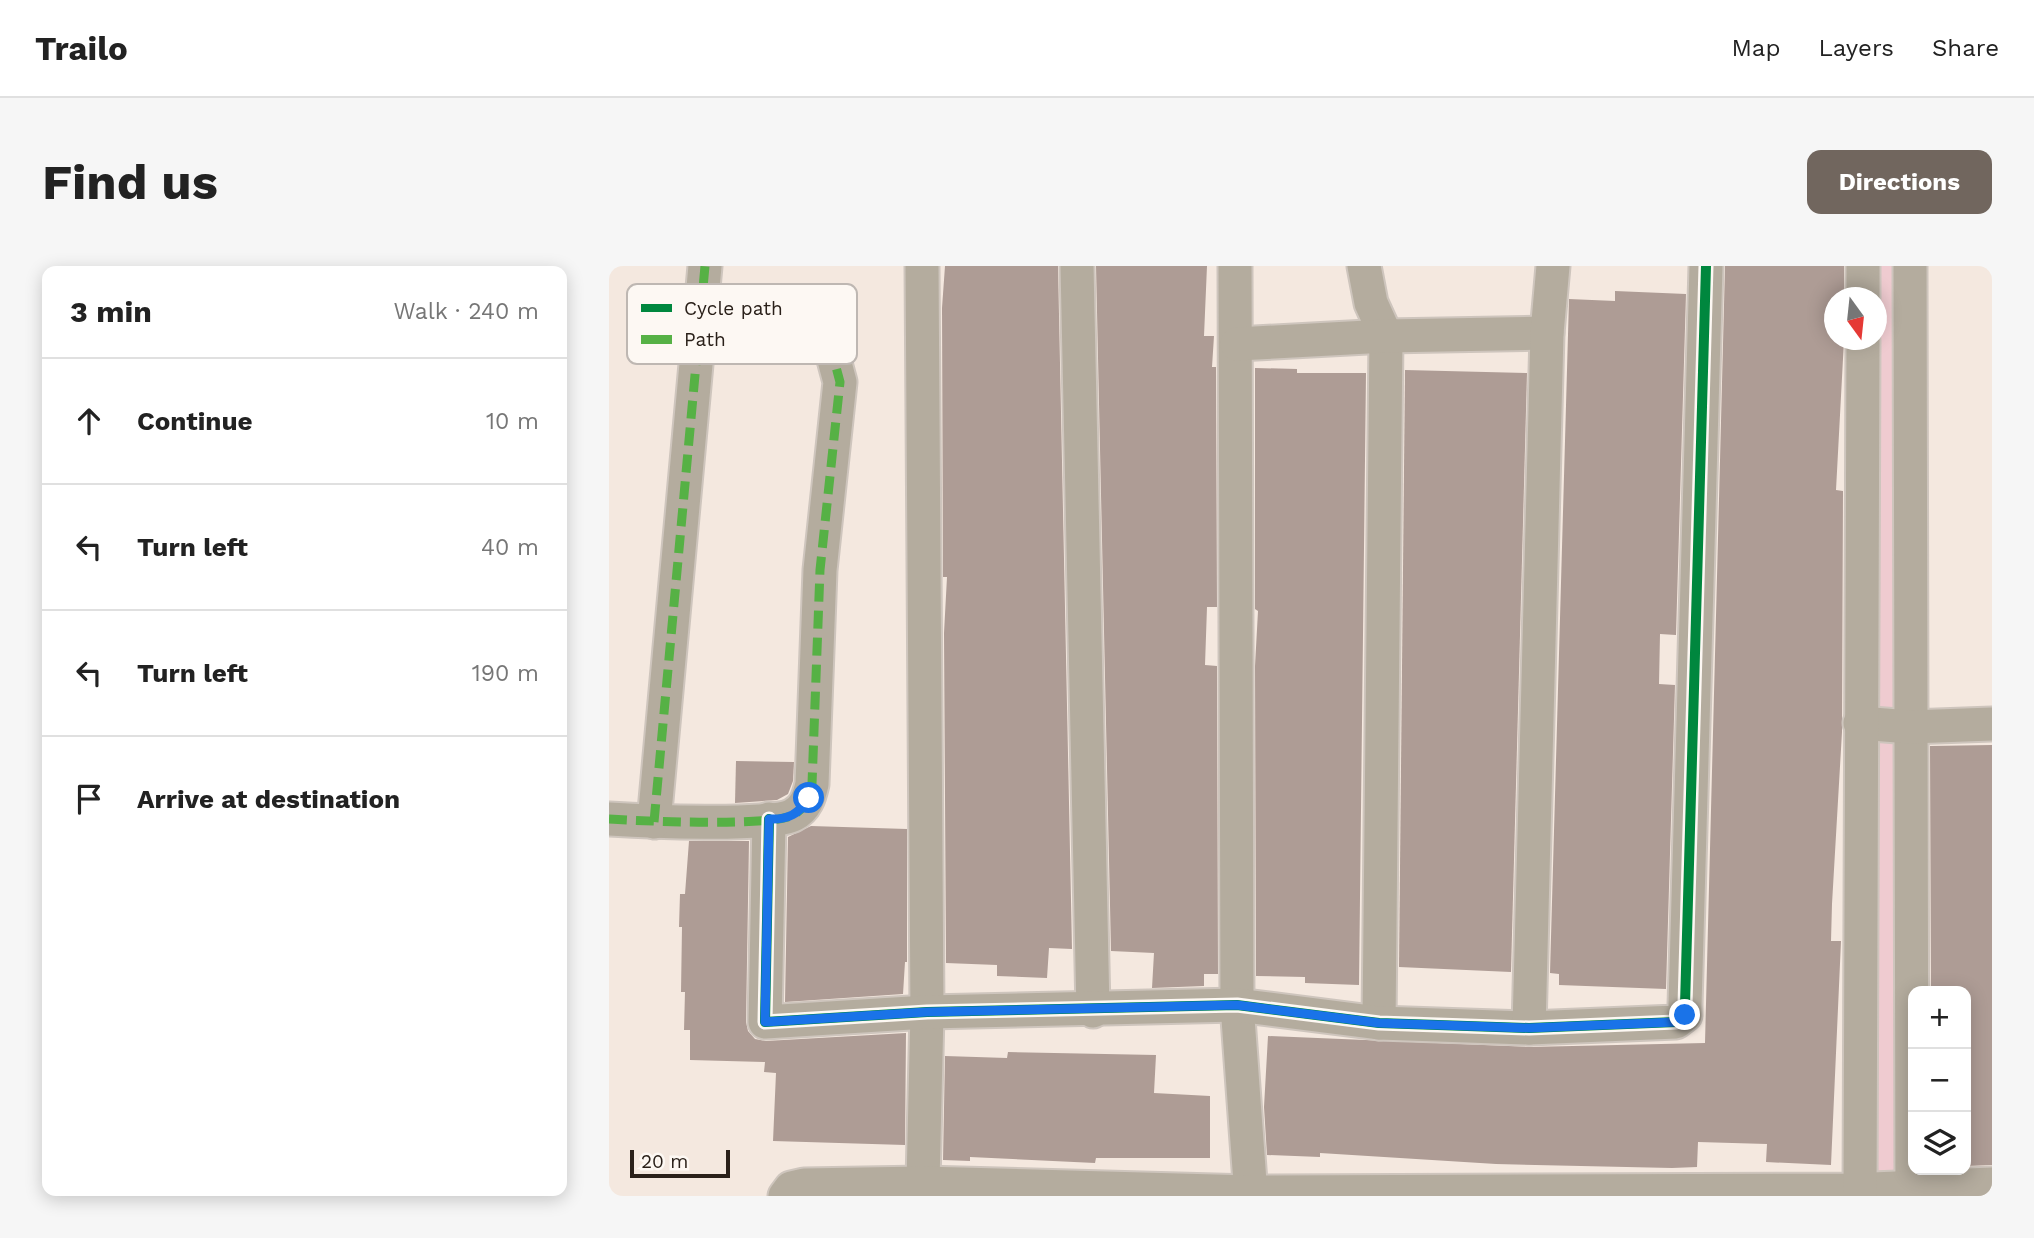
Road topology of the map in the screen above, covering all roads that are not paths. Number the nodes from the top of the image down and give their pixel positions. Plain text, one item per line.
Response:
1 (705, 266) edge
2 (922, 266) edge
3 (1077, 266) edge
4 (1235, 266) edge
5 (1364, 266) edge
6 (1553, 266) edge
7 (1706, 266) edge
8 (1864, 266) edge
9 (1910, 266) edge
10 (703, 284) edge
11 (1863, 287) edge
12 (1547, 333) junction
13 (1386, 335) junction
14 (1237, 344) junction
15 (1863, 350) edge
16 (696, 364) edge
17 (837, 364) edge
18 (1860, 723) junction
19 (1992, 724) edge
20 (1910, 727) junction
21 (609, 819) edge
22 (769, 819) junction
23 (654, 822) junction
24 (1237, 1005) junction
25 (1093, 1011) junction
26 (927, 1012) junction
27 (1379, 1023) junction
28 (1529, 1028) junction
29 (923, 1183) junction
30 (1992, 1184) edge
31 (1912, 1191) edge
32 (1860, 1193) edge
33 (1251, 1194) edge
34 (785, 1196) edge

1 - 10 street
2 - 26 street
3 - 25 street
4 - 14 street
5 - 13 street
6 - 12 street
7 - 28 street
8 - 11 street
9 - 20 street
12 - 13 street
12 - 28 street
13 - 14 street
13 - 27 street
14 - 24 street
15 - 18 street
16 - 23 street
17 - 22 street
18 - 20 street
18 - 32 street
19 - 20 street
20 - 31 street
21 - 23 street
22 - 23 street
22 - 26 street
24 - 25 street
24 - 27 street
24 - 33 street
25 - 26 street
26 - 29 street
27 - 28 street
29 - 33 street
29 - 34 street
30 - 31 street
31 - 32 street
32 - 33 street

